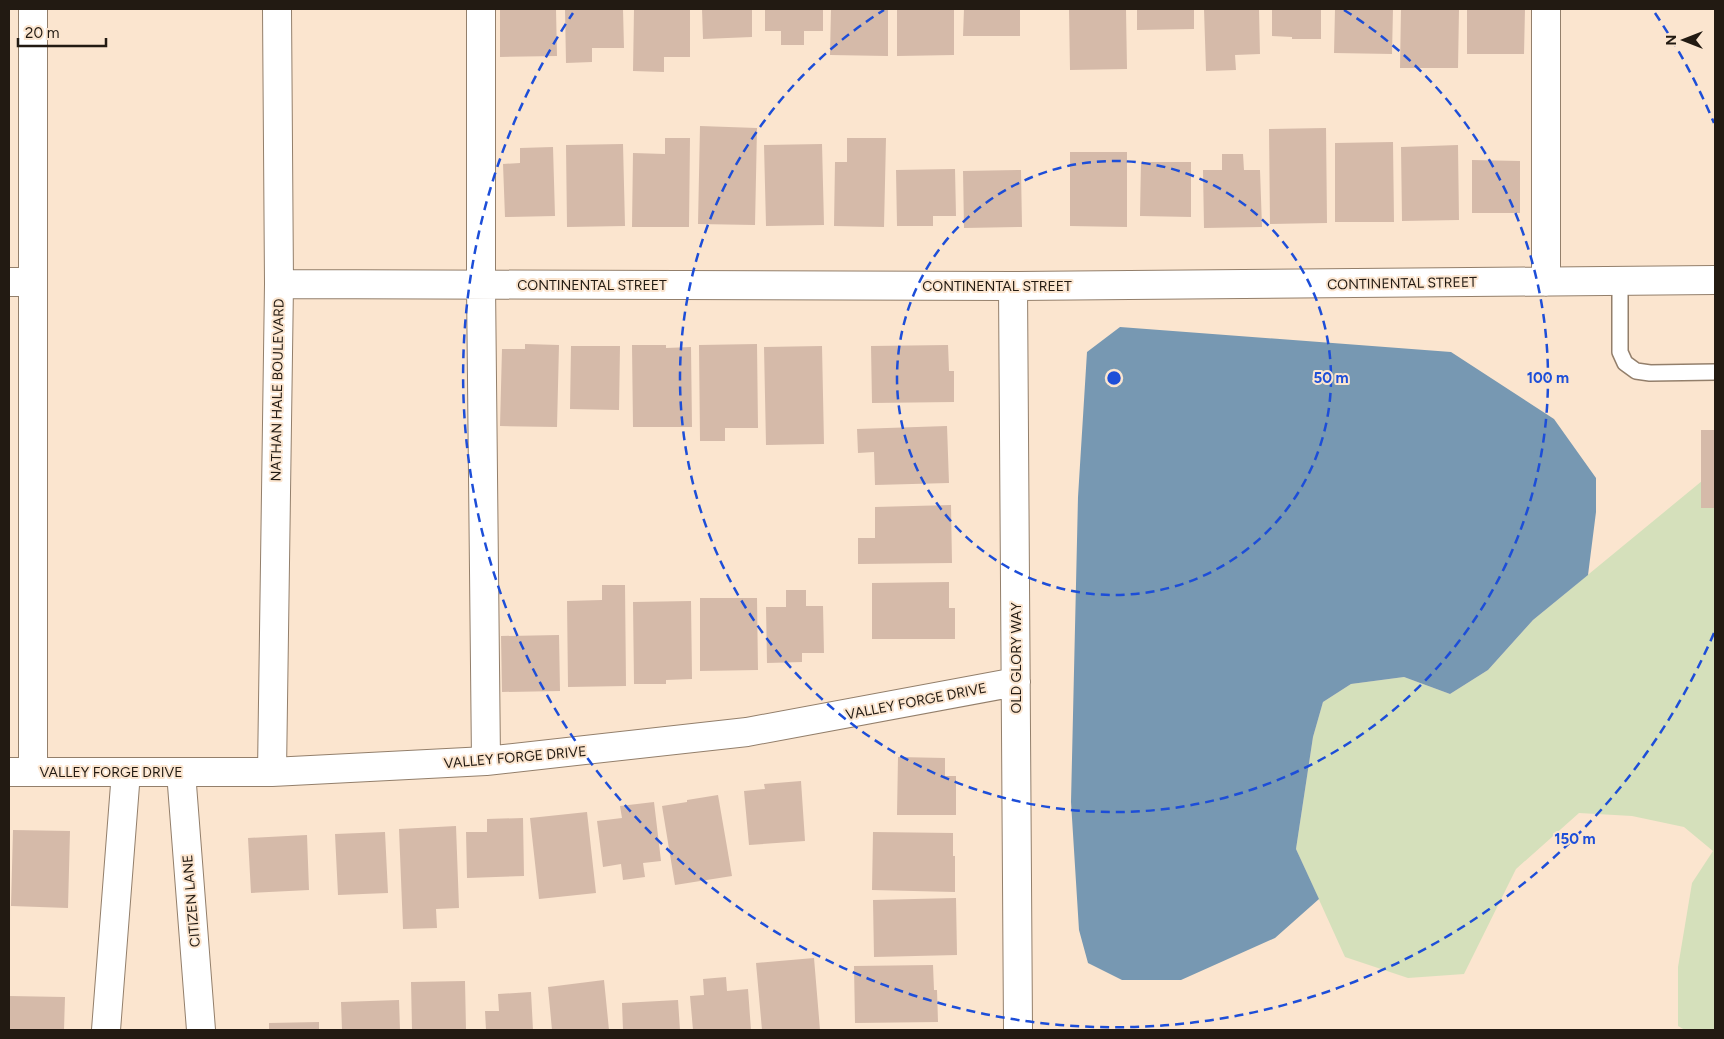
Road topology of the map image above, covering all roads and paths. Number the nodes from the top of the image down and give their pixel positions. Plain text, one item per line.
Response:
1 (33, 9) edge
2 (277, 9) edge
3 (481, 9) edge
4 (1546, 9) edge
5 (1715, 280) edge
6 (1620, 281) junction
7 (21, 282) edge
8 (1546, 282) junction
9 (279, 284) junction
10 (481, 285) junction
11 (1013, 286) junction
12 (1715, 372) edge
13 (1016, 682) junction
14 (486, 761) junction
15 (21, 772) edge
16 (126, 772) junction
17 (180, 772) junction
18 (272, 772) junction
19 (106, 1030) edge
20 (202, 1030) edge
21 (1018, 1030) edge

1 - 7 street
2 - 9 street, NATHAN HALE BOULEVARD
3 - 10 street
4 - 8 street
5 - 6 street, CONTINENTAL STREET
6 - 8 street, CONTINENTAL STREET
6 - 12 lane
7 - 15 street
8 - 11 street, CONTINENTAL STREET
9 - 10 street, CONTINENTAL STREET
9 - 18 street, NATHAN HALE BOULEVARD
10 - 11 street, CONTINENTAL STREET
10 - 14 street
11 - 13 street, OLD GLORY WAY
13 - 14 street, VALLEY FORGE DRIVE
13 - 21 street, OLD GLORY WAY
14 - 18 street, VALLEY FORGE DRIVE
15 - 16 street, VALLEY FORGE DRIVE
16 - 17 street, VALLEY FORGE DRIVE
16 - 19 street
17 - 18 street, VALLEY FORGE DRIVE
17 - 20 street, CITIZEN LANE

